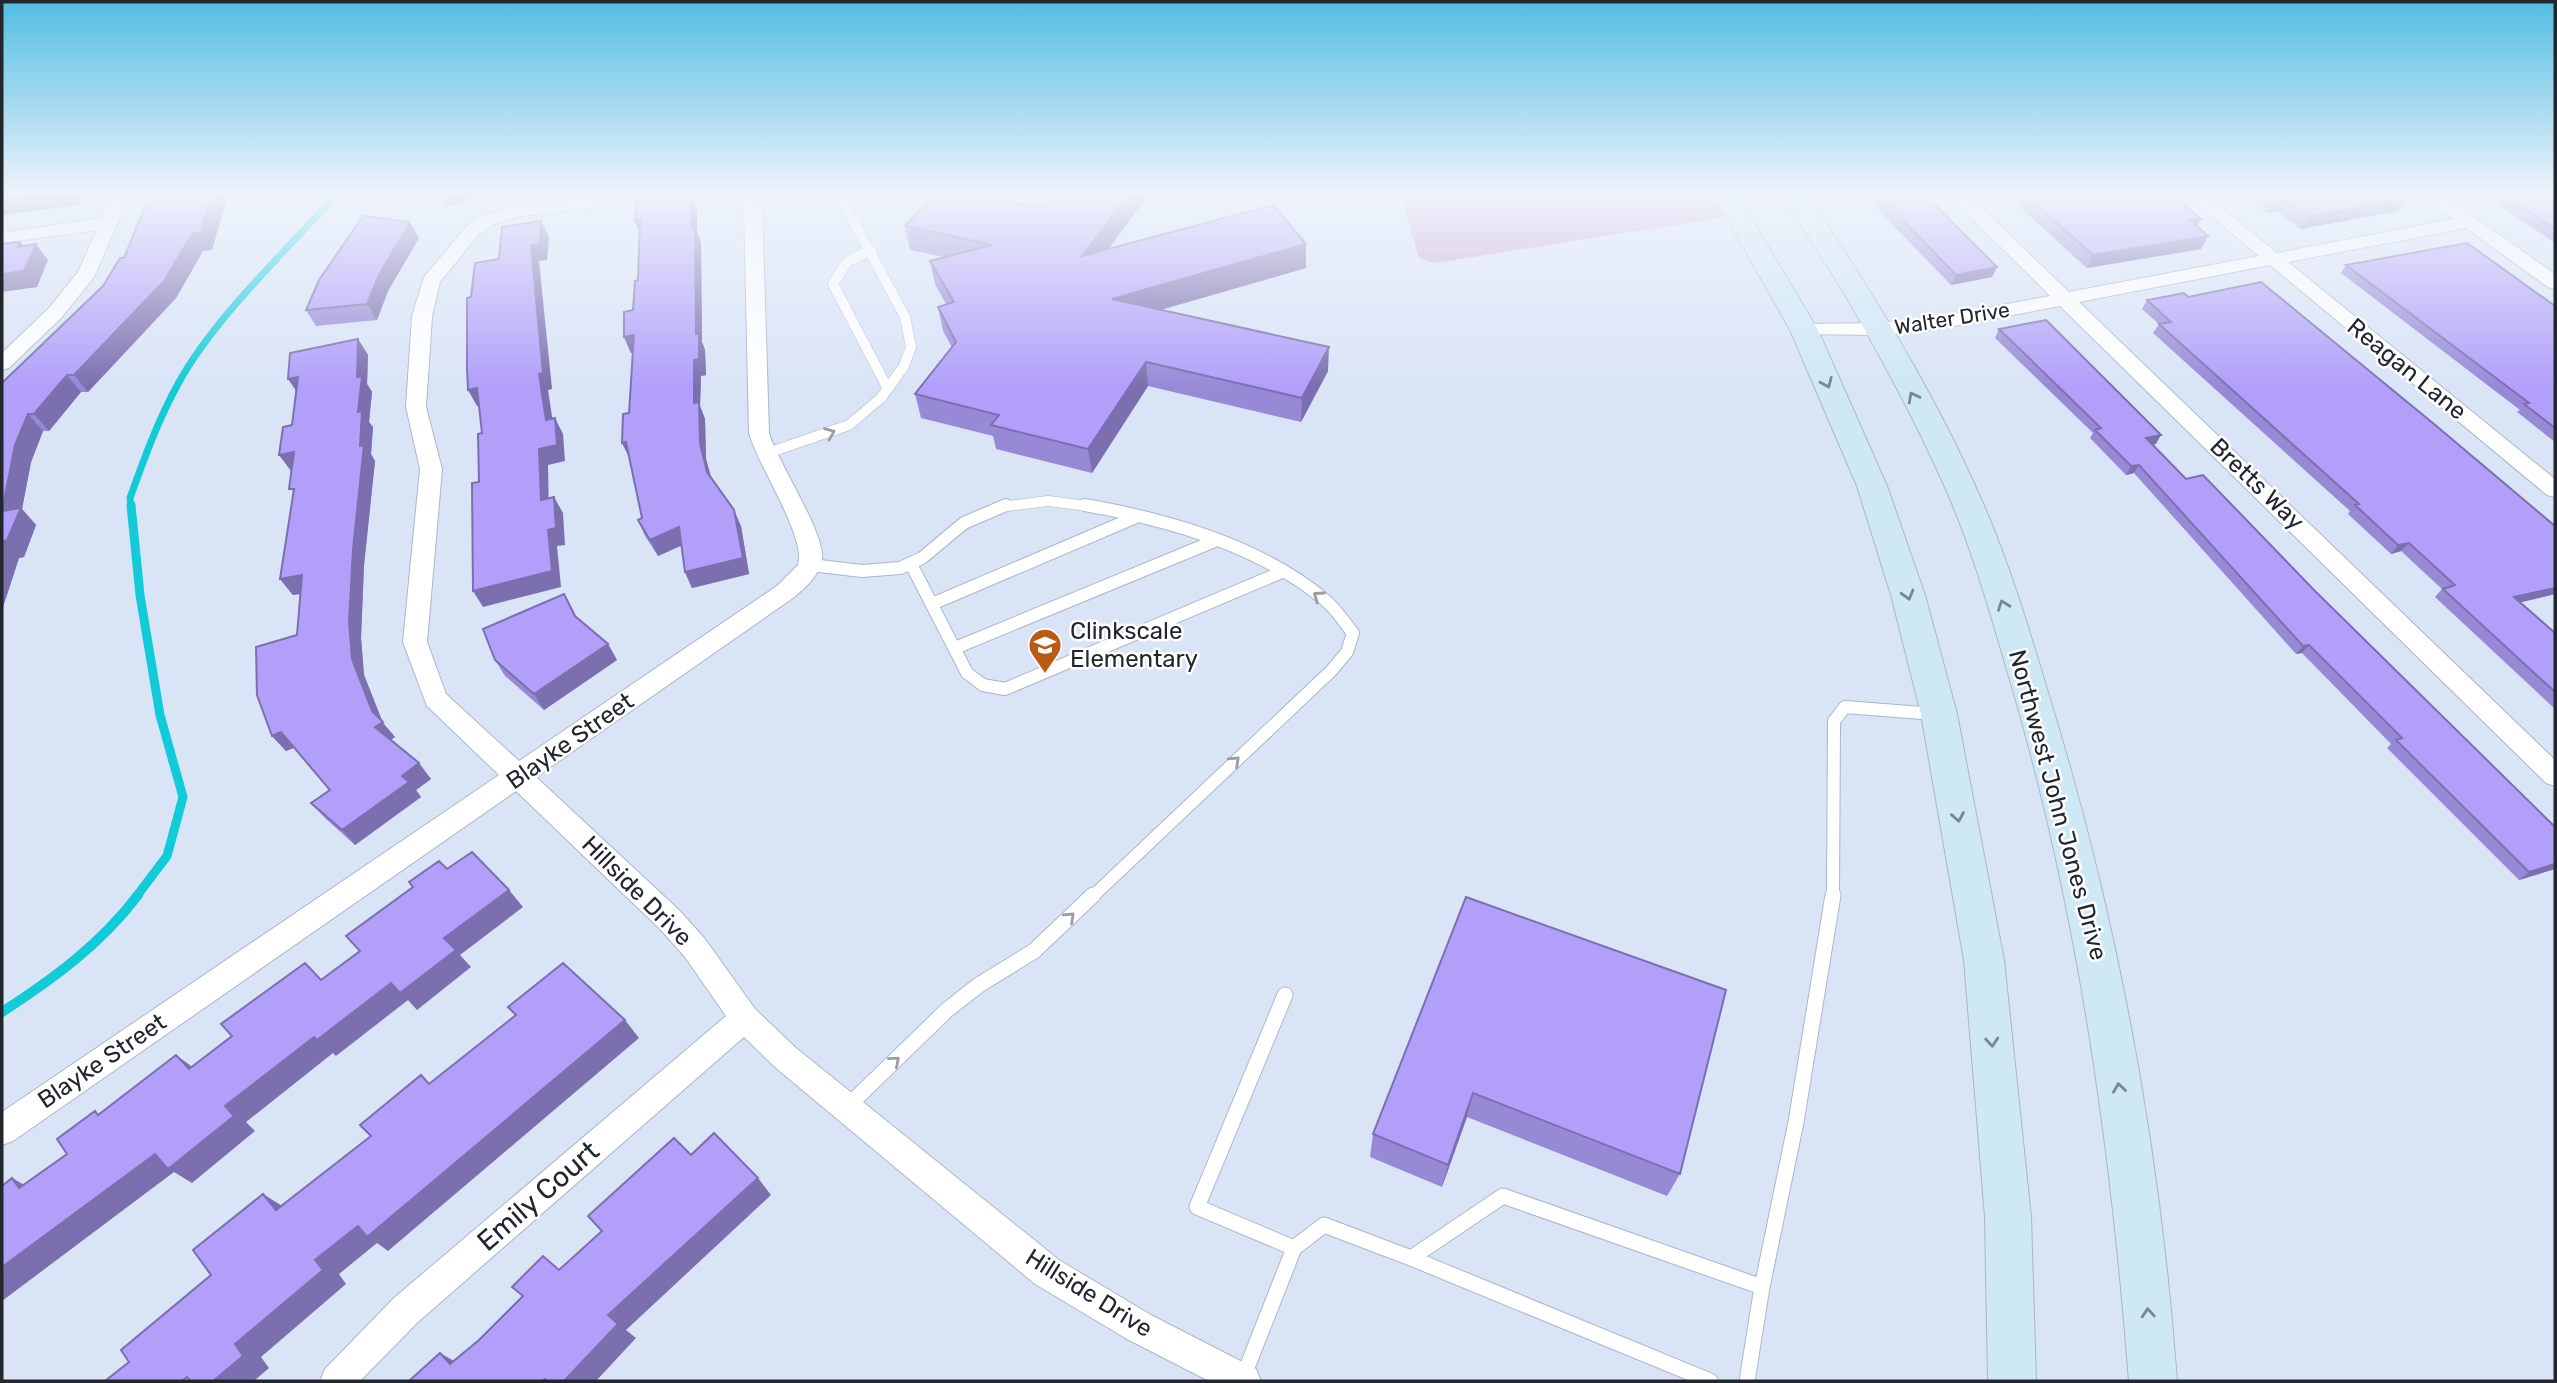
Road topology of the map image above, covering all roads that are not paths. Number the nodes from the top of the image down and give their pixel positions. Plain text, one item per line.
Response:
1 (93, 259) edge
2 (449, 259) edge
3 (754, 259) edge
4 (852, 259) edge
5 (875, 259) edge
6 (1763, 259) edge
7 (1834, 259) edge
8 (2025, 259) edge
9 (2274, 259) joint
10 (2521, 259) edge
11 (2555, 283) edge
12 (2066, 298) junction
13 (1878, 329) junction
14 (1804, 330) junction
15 (2, 364) edge
16 (888, 389) junction
17 (765, 454) junction
18 (2555, 490) edge
19 (1136, 517) junction
20 (1217, 540) junction
21 (911, 564) junction
22 (811, 565) junction
23 (1282, 572) junction
24 (932, 604) junction
25 (955, 648) junction
26 (1939, 714) junction
27 (2555, 776) edge
28 (519, 777) junction
29 (1285, 995) dead end
30 (745, 1018) junction
31 (846, 1108) junction
32 (2, 1130) edge
33 (1294, 1248) junction
34 (1411, 1258) junction
35 (1762, 1287) junction
36 (337, 1381) edge
37 (1242, 1381) edge
38 (1710, 1381) edge
39 (1747, 1381) edge
40 (2012, 1381) edge
41 (2152, 1381) edge

1 - 15 street
2 - 28 street, Hillside Drive
3 - 17 street
4 - 16 lane
5 - 16 lane
6 - 14 main road
7 - 13 main road, Northwest John Jones Drive
8 - 12 street, Bretts Way
9 - 12 street, Walter Drive
9 - 18 street, Reagan Lane
10 - 11 street
12 - 13 street, Walter Drive
12 - 27 street, Bretts Way
13 - 14 street, Walter Drive
41 -> 13 main road, Northwest John Jones Drive
14 -> 26 main road
17 -> 16 lane
17 - 22 street
19 - 20 lane
19 - 21 lane
19 - 24 lane
20 - 23 lane
20 - 25 lane
21 - 22 lane
21 - 24 lane
22 - 28 street, Blayke Street
23 - 25 lane
31 -> 23 lane
24 - 25 lane
26 - 35 lane
26 -> 40 main road
28 - 30 street, Hillside Drive
28 - 32 street, Blayke Street
29 - 33 lane
30 - 31 street, Hillside Drive
30 - 36 street, Emily Court
31 - 37 street, Hillside Drive
33 - 34 lane
33 - 37 lane
34 - 35 lane
34 - 38 lane
35 - 39 lane

